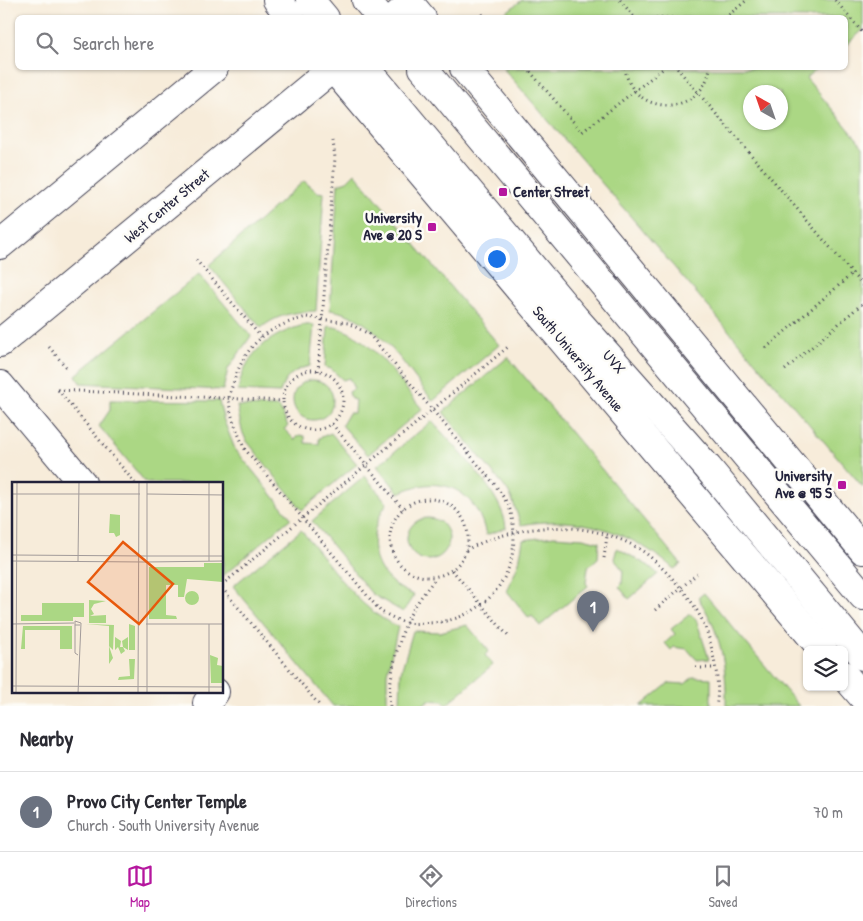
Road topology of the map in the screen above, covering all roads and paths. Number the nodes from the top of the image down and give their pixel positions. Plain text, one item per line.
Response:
1 (310, 0) edge
2 (366, 0) edge
3 (620, 0) edge
4 (747, 0) edge
5 (835, 0) edge
6 (322, 15) edge
7 (378, 15) edge
8 (632, 15) edge
9 (729, 15) edge
10 (848, 15) edge
11 (848, 15) edge
12 (862, 32) edge
13 (212, 70) edge
14 (331, 70) edge
15 (335, 70) edge
16 (368, 70) edge
17 (425, 70) edge
18 (466, 70) edge
19 (530, 70) edge
20 (626, 70) edge
21 (661, 70) edge
22 (679, 70) edge
23 (709, 70) edge
24 (635, 90) junction
25 (699, 93) junction
26 (333, 142) dead end
27 (0, 245) edge
28 (196, 260) dead end
29 (852, 274) junction
30 (862, 285) edge
31 (863, 303) edge
32 (323, 318) junction
33 (261, 337) junction
34 (44, 342) dead end
35 (0, 343) edge
36 (509, 346) dead end
37 (766, 348) dead end
38 (66, 367) dead end
39 (785, 370) dead end
40 (318, 371) junction
41 (0, 384) edge
42 (229, 398) junction
43 (282, 401) junction
44 (433, 410) junction
45 (332, 424) junction
46 (366, 464) junction
47 (80, 482) edge
48 (133, 482) edge
49 (403, 509) junction
50 (301, 519) junction
51 (514, 533) junction
52 (607, 536) junction
53 (466, 550) junction
54 (863, 550) edge
55 (604, 558) dead end
56 (452, 570) junction
57 (697, 574) dead end
58 (436, 578) junction
59 (224, 585) edge
60 (681, 588) junction
61 (224, 589) edge
62 (863, 596) edge
63 (483, 606) junction
64 (656, 610) dead end
65 (406, 623) junction
66 (508, 636) dead end
67 (820, 646) edge
68 (863, 656) edge
69 (696, 668) dead end
70 (716, 668) junction
71 (848, 680) edge
72 (863, 697) edge
73 (320, 706) edge
74 (390, 706) edge
75 (716, 706) edge

1 - 6 main road
2 - 7 main road
3 - 8 path
4 - 9 path
5 - 10 path
11 - 12 path
13 - 27 main road
14 - 35 main road, West Center Street
15 - 67 main road, South University Avenue
16 - 68 main road, UVX
17 - 62 main road
18 - 54 main road
19 - 24 path
20 - 24 path
21 - 24 path
22 - 25 path
23 - 25 path
24 - 25 path
25 - 29 path
26 - 32 path
28 - 33 path
29 - 30 path
29 - 37 path
31 - 39 path
32 - 33 path
32 - 40 path
32 - 44 path
33 - 42 path
34 - 38 path
36 - 44 path
40 - 43 path
40 - 45 path
41 - 47 main road
42 - 43 path
42 - 48 path
42 - 50 path
43 - 45 path
44 - 46 path
44 - 51 path
45 - 46 path
46 - 49 path
46 - 50 path
49 - 53 path
49 - 58 path
50 - 59 path
50 - 65 path
51 - 52 path
51 - 53 path
51 - 63 path
52 - 55 path
52 - 60 path
53 - 56 path
56 - 58 path
56 - 63 path
57 - 60 path
58 - 65 path
60 - 64 path
60 - 70 path
61 - 73 path
63 - 65 path
63 - 66 path
65 - 74 path
69 - 70 path
70 - 75 path
71 - 72 main road

